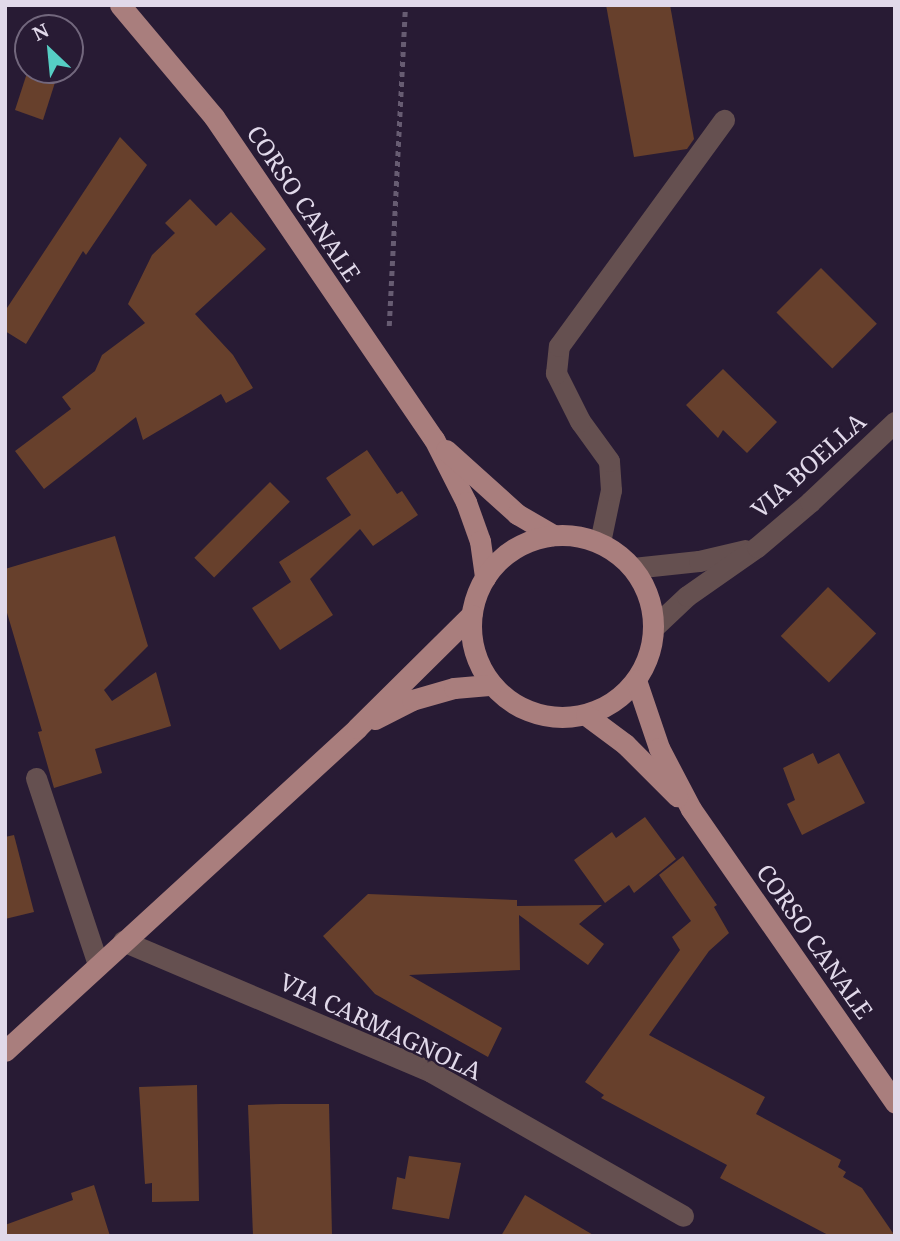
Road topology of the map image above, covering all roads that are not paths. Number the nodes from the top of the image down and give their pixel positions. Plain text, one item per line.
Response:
1 (120, 5) edge
2 (724, 120) dead end
3 (895, 422) edge
4 (434, 439) junction
5 (553, 535) junction
6 (600, 542) junction
7 (757, 547) junction
8 (634, 568) junction
9 (485, 578) junction
10 (471, 615) junction
11 (654, 627) junction
12 (636, 680) junction
13 (492, 685) junction
14 (586, 715) junction
15 (357, 728) junction
16 (36, 778) dead end
17 (691, 809) junction
18 (123, 941) junction
19 (98, 964) junction
20 (5, 1051) edge
21 (895, 1103) edge
22 (683, 1216) dead end

1 - 4 main road, CORSO CANALE
2 - 6 street
3 - 7 street, VIA BOELLA
4 - 5 main road, CORSO CANALE
4 - 9 main road, CORSO CANALE
5 - 6 main road, CORSO CANALE
5 - 9 main road, CORSO CANALE
6 - 8 main road, CORSO CANALE
7 - 8 street, VIA BOELLA
7 - 11 street, VIA BOELLA
8 - 11 main road, CORSO CANALE
9 - 10 main road, CORSO CANALE
10 - 13 main road, CORSO CANALE
10 - 15 main road
11 - 12 main road, CORSO CANALE
12 - 14 main road, CORSO CANALE
12 - 17 main road, CORSO CANALE
13 - 14 main road, CORSO CANALE
13 - 15 main road
14 - 17 main road, CORSO CANALE
15 - 18 main road
16 - 19 street
17 - 21 main road, CORSO CANALE
18 - 19 main road
18 - 22 street, VIA CARMAGNOLA
19 - 20 main road

